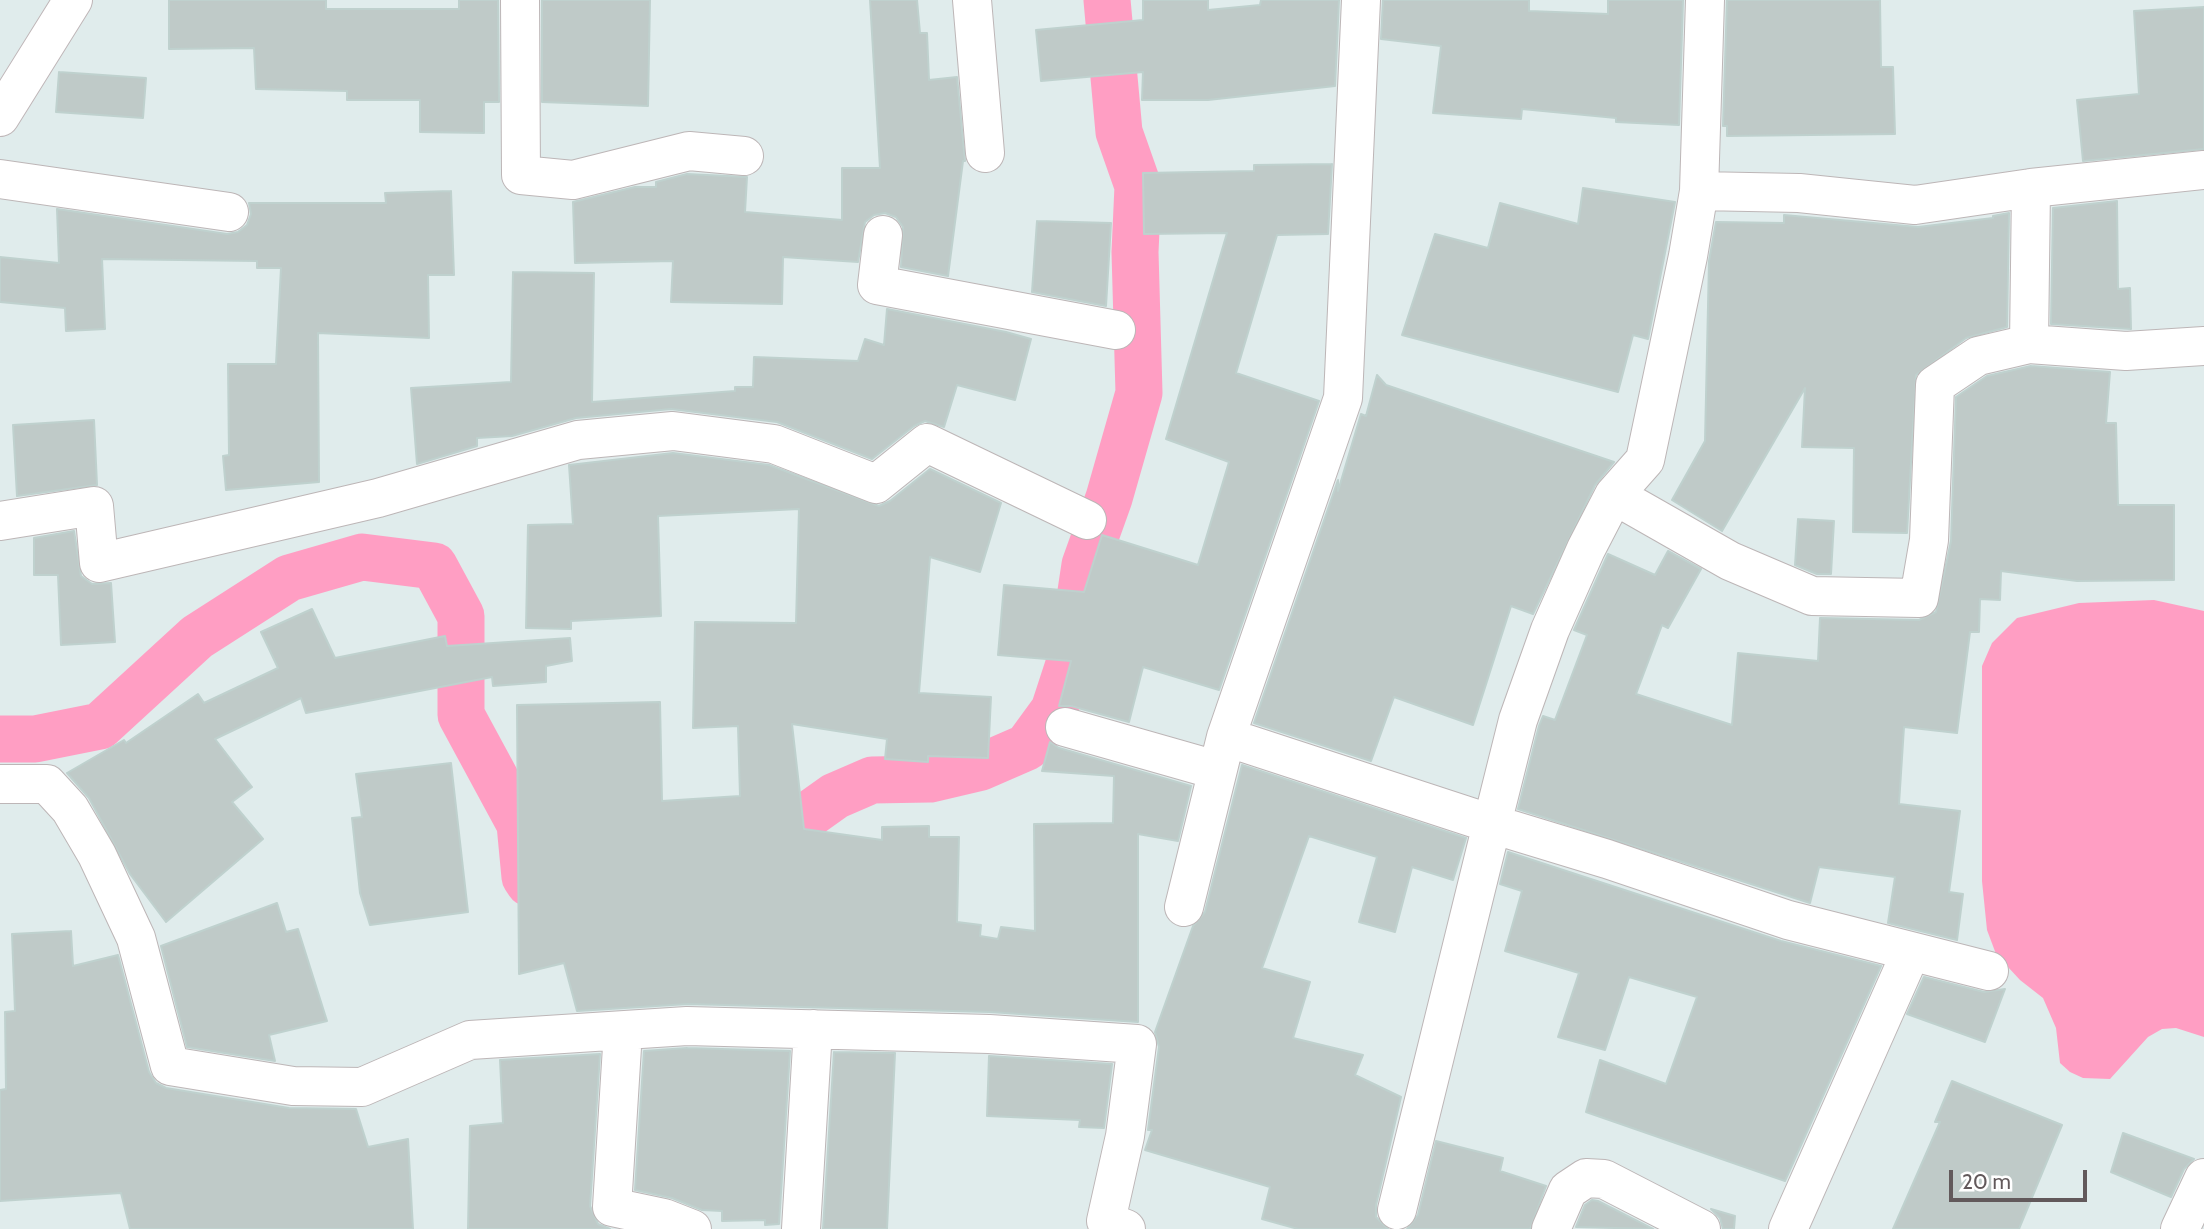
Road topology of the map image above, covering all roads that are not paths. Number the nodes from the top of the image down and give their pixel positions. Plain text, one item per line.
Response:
1 (73, 0) edge
2 (520, 0) edge
3 (972, 0) edge
4 (1362, 0) edge
5 (1705, 0) edge
6 (0, 117) edge
7 (985, 153) dead end
8 (744, 156) dead end
9 (2204, 170) edge
10 (0, 179) edge
11 (2031, 188) junction
12 (1699, 191) junction
13 (229, 212) dead end
14 (883, 235) dead end
15 (1116, 330) dead end
16 (2029, 344) junction
17 (2204, 346) edge
18 (1614, 495) junction
19 (1087, 520) dead end
20 (0, 521) edge
21 (1065, 727) dead end
22 (1221, 753) junction
23 (0, 784) edge
24 (1492, 824) junction
25 (1184, 907) dead end
26 (1911, 952) junction
27 (1989, 971) dead end
28 (813, 1029) junction
29 (623, 1031) junction
30 (2204, 1178) edge
31 (1397, 1210) dead end
32 (692, 1229) edge
33 (801, 1229) edge
34 (1126, 1229) edge
35 (1551, 1229) edge
36 (1702, 1229) edge
37 (1788, 1229) edge
38 (2180, 1229) edge

1 - 6 street
2 - 8 street
3 - 7 street
4 - 22 street
5 - 12 street
9 - 11 street
10 - 13 street
11 - 12 street
11 - 16 street
12 - 18 street
14 - 15 street
16 - 17 street
16 - 18 street
18 - 24 street
19 - 20 street
21 - 22 street
22 - 24 street
22 - 25 street
23 - 29 street
24 - 26 street
24 - 31 street
26 - 27 street
26 - 37 street
28 - 29 street
28 - 33 street
28 - 34 street
29 - 32 street
30 - 38 street
35 - 36 street

